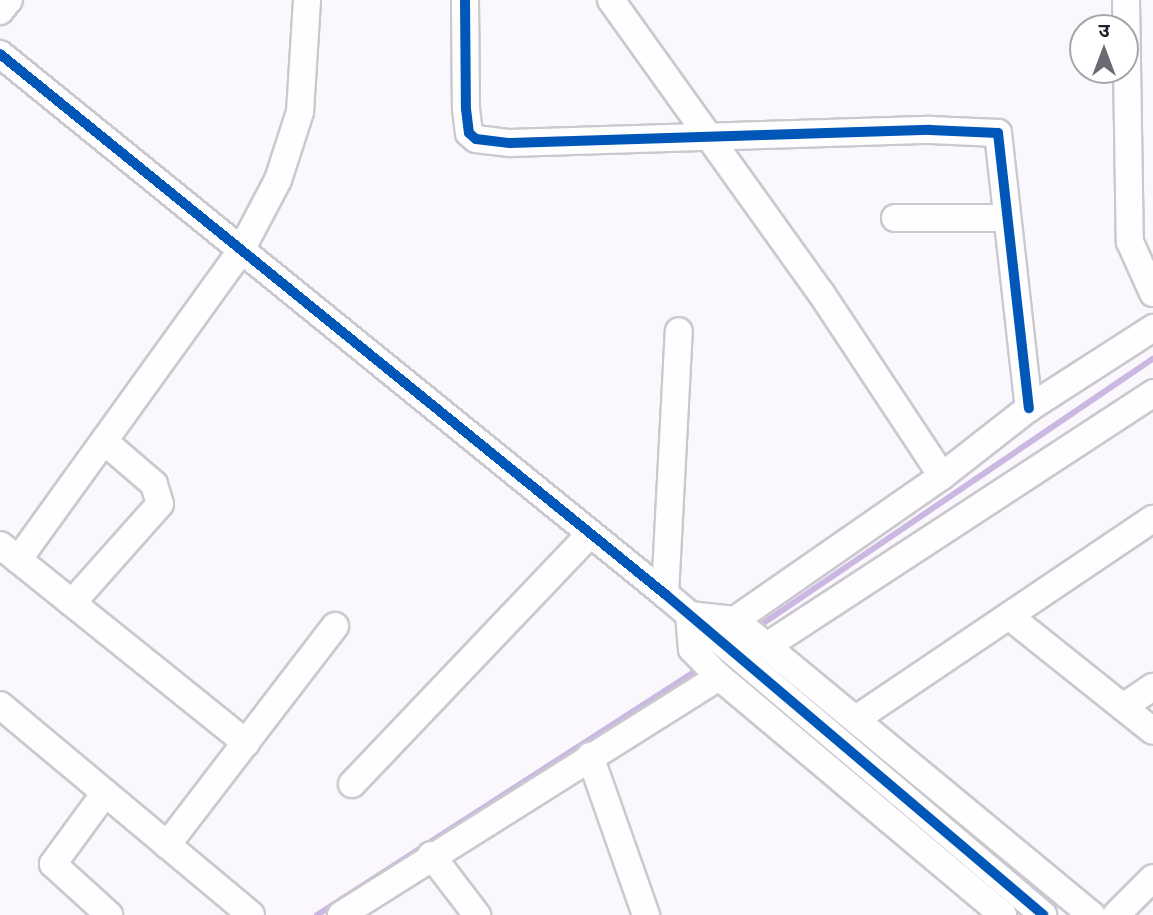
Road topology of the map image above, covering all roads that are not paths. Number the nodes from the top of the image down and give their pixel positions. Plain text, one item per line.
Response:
1 (9, 0) edge
2 (307, 0) edge
3 (465, 0) edge
4 (611, 0) edge
5 (1126, 0) edge
6 (0, 11) edge
7 (0, 54) edge
8 (706, 135) junction
9 (895, 218) dead end
10 (1007, 218) junction
11 (240, 251) junction
12 (1153, 293) edge
13 (1153, 328) edge
14 (679, 331) dead end
15 (1153, 393) edge
16 (1029, 408) junction
17 (105, 442) junction
18 (942, 476) junction
19 (1153, 519) edge
20 (590, 534) junction
21 (9, 553) edge
22 (665, 594) junction
23 (72, 603) junction
24 (689, 615) junction
25 (1009, 616) junction
26 (335, 626) dead end
27 (750, 633) junction
28 (710, 668) junction
29 (1153, 687) edge
30 (0, 705) edge
31 (1123, 707) junction
32 (856, 719) junction
33 (1153, 731) edge
34 (246, 743) junction
35 (590, 756) junction
36 (352, 784) dead end
37 (106, 793) junction
38 (167, 845) junction
39 (431, 855) junction
40 (1153, 878) edge
41 (109, 915) edge
42 (251, 915) edge
43 (341, 915) edge
44 (477, 915) edge
45 (646, 915) edge
46 (1003, 915) edge
47 (1043, 915) edge
48 (1092, 915) edge
49 (1116, 915) edge

1 - 6 street
2 - 11 street
3 - 8 street
4 - 8 street
5 - 12 street
7 - 11 street
8 - 10 street
8 - 18 street
9 - 10 street
10 - 16 street
11 - 17 street
11 - 20 street
13 - 16 street
14 - 22 street
15 - 27 street
16 - 18 street
17 - 21 street
17 - 23 street
18 - 27 street
19 - 25 street
20 - 22 street
20 - 36 street
21 - 23 street
22 - 24 street
23 - 34 street
24 - 27 street
24 - 28 street
24 - 47 street
25 - 31 street
25 - 32 street
26 - 34 street
27 - 32 street
28 - 35 street
28 - 46 street
29 - 31 street
30 - 37 street
31 - 33 street
32 - 48 street
34 - 38 street
35 - 39 street
35 - 45 street
37 - 38 street
37 - 41 street
38 - 42 street
39 - 43 street
39 - 44 street
40 - 49 street

